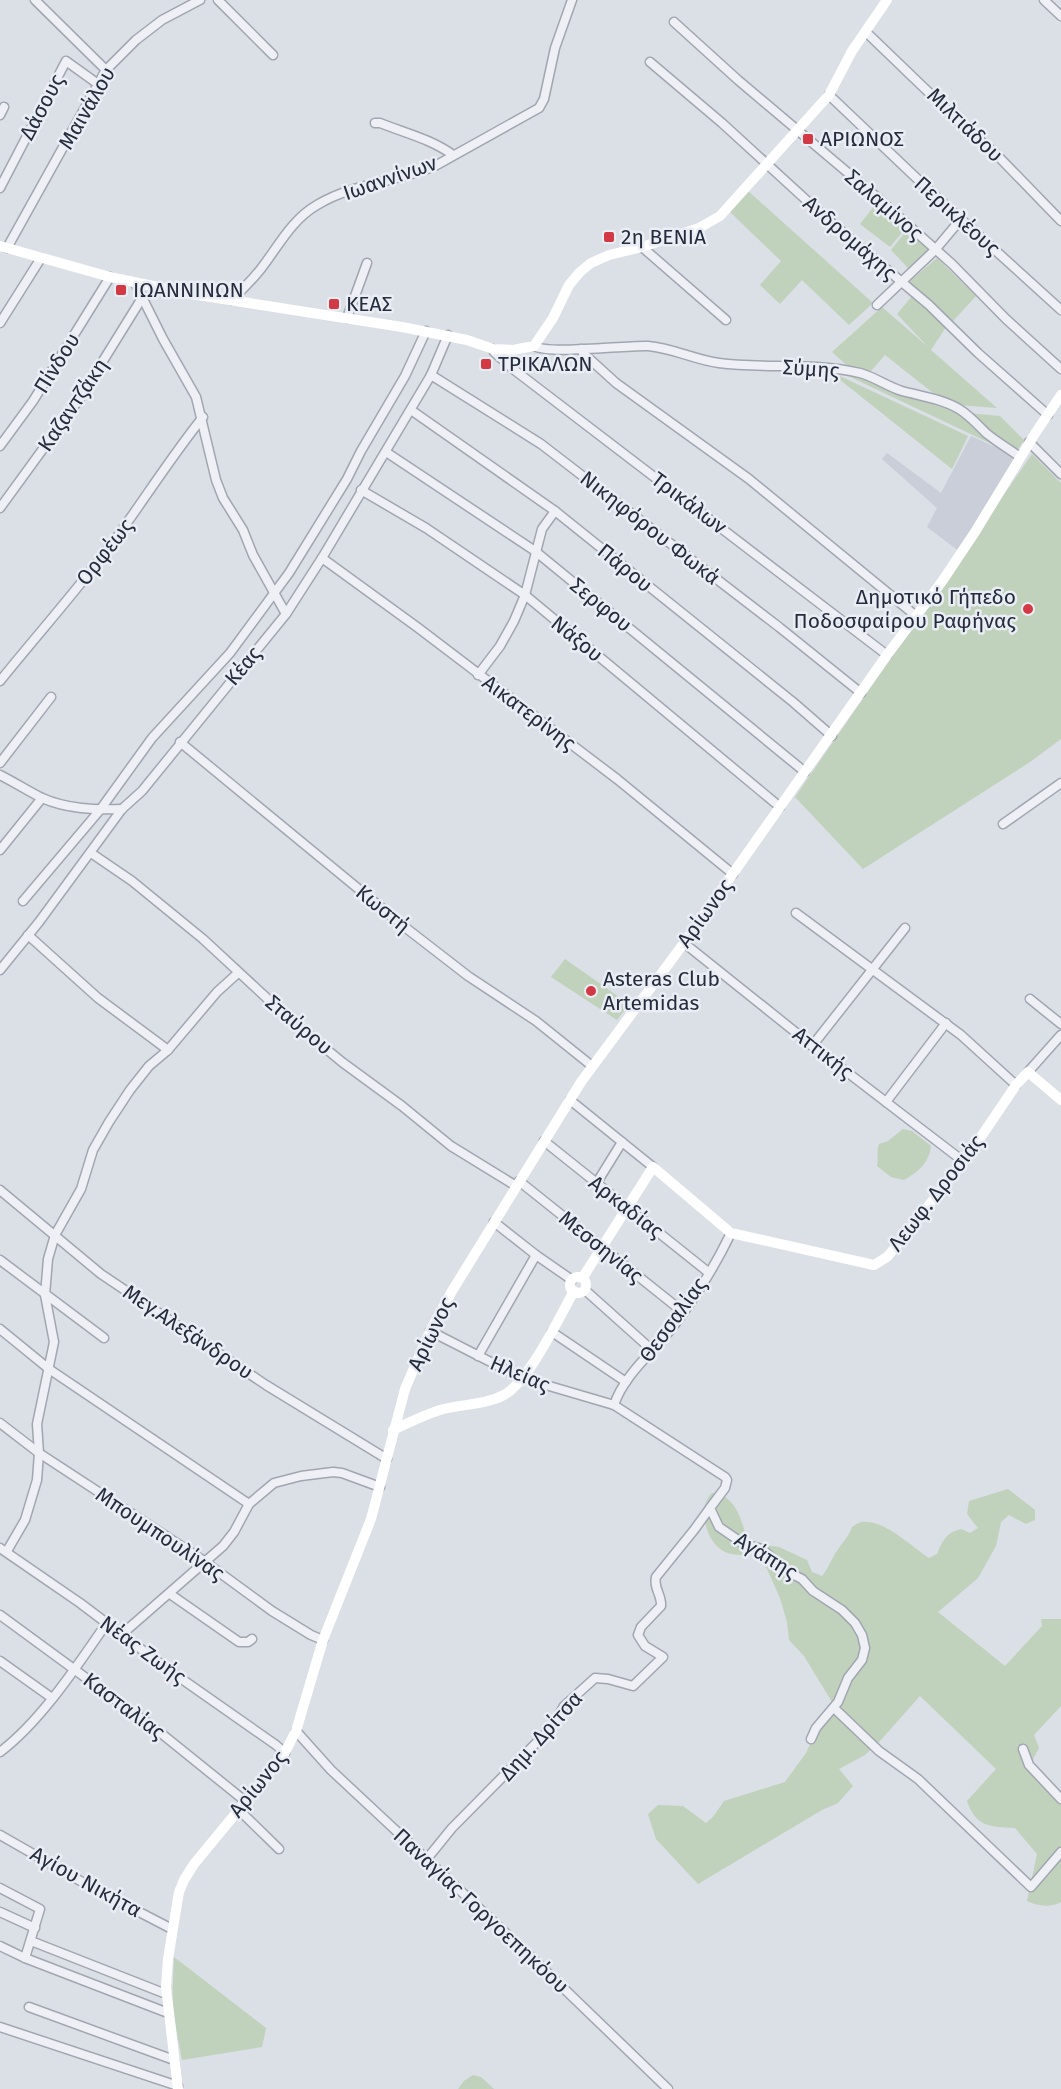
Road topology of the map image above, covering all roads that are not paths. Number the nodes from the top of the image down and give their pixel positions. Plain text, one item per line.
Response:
1 (35, 0) edge
2 (200, 0) edge
3 (218, 0) edge
4 (572, 0) edge
5 (887, 0) edge
6 (1044, 0) edge
7 (1061, 16) edge
8 (674, 22) dead end
9 (867, 33) junction
10 (273, 55) dead end
11 (650, 62) dead end
12 (106, 70) junction
13 (98, 84) junction
14 (829, 95) junction
15 (375, 123) dead end
16 (797, 130) junction
17 (453, 156) junction
18 (767, 165) junction
19 (0, 188) edge
20 (961, 219) junction
21 (1061, 220) edge
22 (4, 247) edge
23 (642, 247) junction
24 (935, 250) junction
25 (40, 258) junction
26 (367, 263) dead end
27 (110, 277) junction
28 (135, 283) junction
29 (903, 283) junction
30 (142, 298) junction
31 (231, 300) junction
32 (877, 305) dead end
33 (1061, 310) edge
34 (347, 318) junction
35 (726, 320) dead end
36 (0, 323) edge
37 (426, 331) junction
38 (448, 335) junction
39 (534, 346) junction
40 (493, 349) junction
41 (581, 349) junction
42 (1061, 369) edge
43 (431, 375) junction
44 (1061, 395) edge
45 (411, 410) junction
46 (1054, 412) edge
47 (202, 417) junction
48 (1029, 442) junction
49 (0, 446) edge
50 (386, 452) junction
51 (1020, 457) junction
52 (1061, 474) edge
53 (361, 490) junction
54 (0, 508) edge
55 (555, 511) junction
56 (535, 550) junction
57 (322, 558) junction
58 (273, 594) junction
59 (525, 595) junction
60 (286, 614) junction
61 (916, 616) junction
62 (887, 655) junction
63 (478, 675) junction
64 (0, 681) edge
65 (861, 693) junction
66 (51, 697) dead end
67 (832, 736) junction
68 (180, 742) junction
69 (0, 763) edge
70 (805, 772) junction
71 (0, 775) edge
72 (1061, 783) edge
73 (42, 798) junction
74 (780, 807) junction
75 (122, 809) junction
76 (100, 810) junction
77 (1003, 824) dead end
78 (0, 850) edge
79 (91, 853) junction
80 (733, 874) junction
81 (23, 901) dead end
82 (796, 913) dead end
83 (904, 928) dead end
84 (28, 935) junction
85 (684, 943) junction
86 (871, 969) junction
87 (0, 970) edge
88 (238, 973) junction
89 (1030, 999) dead end
90 (946, 1023) junction
91 (1061, 1024) edge
92 (1061, 1035) edge
93 (812, 1046) junction
94 (168, 1050) junction
95 (592, 1066) junction
96 (1028, 1072) junction
97 (1016, 1085) junction
98 (570, 1100) junction
99 (1061, 1100) edge
100 (886, 1102) junction
101 (544, 1141) junction
102 (622, 1142) junction
103 (963, 1161) junction
104 (653, 1167) junction
105 (518, 1184) junction
106 (596, 1184) junction
107 (0, 1190) edge
108 (626, 1208) junction
109 (494, 1222) junction
110 (731, 1233) junction
111 (55, 1235) junction
112 (601, 1246) junction
113 (536, 1255) junction
114 (0, 1260) edge
115 (708, 1272) junction
116 (577, 1279) junction
117 (579, 1291) junction
118 (45, 1295) junction
119 (683, 1312) junction
120 (0, 1329) edge
121 (430, 1331) junction
122 (552, 1332) junction
123 (104, 1338) dead end
124 (652, 1350) junction
125 (478, 1356) junction
126 (49, 1369) junction
127 (522, 1378) junction
128 (626, 1382) junction
129 (614, 1405) junction
130 (0, 1423) edge
131 (393, 1430) junction
132 (39, 1453) junction
133 (387, 1459) junction
134 (380, 1487) junction
135 (249, 1504) junction
136 (710, 1508) junction
137 (3, 1550) edge
138 (204, 1561) junction
139 (170, 1594) junction
140 (0, 1616) edge
141 (106, 1624) junction
142 (121, 1635) junction
143 (252, 1639) dead end
144 (324, 1640) junction
145 (0, 1661) edge
146 (76, 1669) junction
147 (52, 1698) junction
148 (834, 1708) junction
149 (296, 1731) junction
150 (811, 1739) dead end
151 (1023, 1749) dead end
152 (0, 1752) edge
153 (285, 1753) junction
154 (1061, 1799) edge
155 (241, 1805) junction
156 (0, 1835) edge
157 (279, 1849) dead end
158 (1061, 1852) edge
159 (426, 1860) junction
160 (0, 1888) edge
161 (0, 1912) edge
162 (35, 1928) junction
163 (172, 1929) junction
164 (31, 1941) junction
165 (0, 1946) edge
166 (25, 1958) junction
167 (166, 1994) junction
168 (28, 2007) dead end
169 (168, 2013) junction
170 (0, 2027) edge
171 (174, 2060) junction
172 (178, 2088) edge
173 (668, 2089) edge

1 - 12 street
2 - 12 street, Μαινάλου
3 - 10 street
4 - 17 street, Ιωαννίνων
5 - 9 street
6 - 7 street
8 - 16 street, Σαλαμίνος
9 - 14 street
9 - 21 street, Μιλτιάδου
11 - 18 street, Ανδρομάχης
12 - 13 street, Μαινάλου
13 - 19 street, Δάσους
13 - 22 street, Μαινάλου
14 - 16 street
14 - 20 street, Περικλέους
15 - 17 street
16 - 18 street
16 - 24 street, Σαλαμίνος
17 - 31 street, Ιωαννίνων
18 - 23 street
18 - 29 street, Ανδρομάχης
20 - 24 street
20 - 33 street, Περικλέους
22 - 25 street
23 - 35 street
23 - 39 street
24 - 29 street
24 - 42 street, Σαλαμίνος
25 - 27 street
25 - 36 street
26 - 34 street
27 - 28 street
27 - 49 street, Πίνδου
28 - 30 street
28 - 31 street
29 - 32 street
29 - 46 street, Ανδρομάχης
30 - 47 street
30 - 54 street, Καζαντζάκη
31 - 34 street
34 - 37 street
37 - 38 street
37 - 58 street
38 - 40 street
38 - 43 street, Κέας
39 - 40 street
39 - 41 street, Σύμης
40 - 62 street, Τρικάλων
41 - 51 street, Σύμης
41 - 61 street
43 - 45 street, Κέας
43 - 65 street, Νικηφόρου Φωκά
44 - 46 street, Αρίωνος
45 - 50 street, Κέας
45 - 55 street, Πάρου
46 - 48 street, Αρίωνος
47 - 58 street
47 - 64 street, Ορφέως
48 - 51 street, Αρίωνος
48 - 52 street
50 - 53 street, Κέας
50 - 56 street, Σερφου
51 - 61 street, Αρίωνος
53 - 57 street, Κέας
53 - 59 street, Νάξου
55 - 56 street
55 - 67 street, Πάρου
56 - 59 street
56 - 70 street, Σερφου
57 - 60 street, Κέας
57 - 63 street, Αικατερίνης
58 - 60 street
58 - 76 street
59 - 63 street
59 - 74 street, Νάξου
60 - 68 street, Κέας
61 - 62 street, Αρίωνος
62 - 65 street, Αρίωνος
63 - 80 street, Αικατερίνης
65 - 67 street, Αρίωνος
66 - 69 street
67 - 70 street, Αρίωνος
68 - 75 street, Κέας
68 - 95 street, Κωστή
70 - 74 street, Αρίωνος
71 - 73 street
72 - 77 street
73 - 76 street
73 - 78 street
74 - 80 street, Αρίωνος
75 - 76 street
75 - 79 street, Κέας
76 - 81 street
79 - 84 street, Κέας
79 - 88 street, Σταύρου
80 - 85 street, Αρίωνος
82 - 86 street
83 - 86 street
84 - 87 street, Κέας
84 - 94 street
85 - 93 street, Αττικής
85 - 95 street, Αρίωνος
86 - 90 street
86 - 93 street
88 - 94 street
88 - 105 street, Σταύρου
89 - 91 street
90 - 97 street
90 - 100 street
92 - 96 street
93 - 100 street, Αττικής
94 - 111 street
95 - 98 street, Αρίωνος
96 - 97 street, Λεωφ. Δροσιάς
96 - 99 street
97 - 103 street, Λεωφ. Δροσιάς
98 - 101 street, Αρίωνος
98 - 102 street
100 - 103 street, Αττικής
101 - 105 street, Αρίωνος
101 - 106 street, Αρκαδίας
102 - 104 street
102 - 106 street
103 - 110 street, Λεωφ. Δροσιάς
104 - 108 street
104 - 110 street, Λεωφ. Δροσιάς
105 - 109 street, Αρίωνος
105 - 112 street, Μεσσηνίας
106 - 108 street, Αρκαδίας
107 - 111 street, Μεγ.Αλεξάνδρου
108 - 112 street
108 - 115 street, Αρκαδίας
109 - 113 street
109 - 121 street, Αρίωνος
110 - 115 street, Θεσσαλίας
111 - 118 street
111 - 133 street, Μεγ.Αλεξάνδρου
112 - 116 street
112 - 119 street, Μεσσηνίας
113 - 116 street
113 - 125 street
114 - 118 street
115 - 119 street, Θεσσαλίας
116 - 117 street
117 - 122 street
117 - 124 street
118 - 123 street
118 - 126 street
119 - 124 street, Θεσσαλίας
120 - 126 street
121 - 125 street, Ηλείας
121 - 131 street, Αρίωνος
122 - 127 street
122 - 128 street
124 - 128 street, Θεσσαλίας
125 - 127 street, Ηλείας
126 - 132 street
126 - 135 street
127 - 129 street, Ηλείας
127 - 131 street
128 - 129 street, Θεσσαλίας
129 - 136 street
130 - 132 street, Μπουμπουλίνας
131 - 133 street, Αρίωνος
132 - 137 street
132 - 138 street, Μπουμπουλίνας
133 - 134 street, Αρίωνος
134 - 135 street
134 - 144 street, Αρίωνος
135 - 138 street
136 - 148 street, Αγάπης
136 - 159 street, Δημ. Δρίτσα
137 - 141 street, Νέας Ζωής
138 - 139 street
138 - 144 street, Μπουμπουλίνας
139 - 142 street
139 - 143 street
140 - 146 street, Κασταλίας
141 - 142 street, Νέας Ζωής
141 - 146 street
142 - 153 street, Νέας Ζωής
144 - 149 street, Αρίωνος
145 - 147 street
146 - 147 street
146 - 155 street, Κασταλίας
147 - 152 street
148 - 150 street, Αγάπης
148 - 158 street
149 - 153 street, Αρίωνος
149 - 159 street, Παναγίας Γοργοεπηκόου
151 - 154 street
153 - 155 street, Αρίωνος
155 - 157 street, Κασταλίας
155 - 163 street, Αρίωνος
156 - 163 street, Αγίου Νικήτα
159 - 173 street, Παναγίας Γοργοεπηκόου
160 - 162 street
161 - 162 street
162 - 164 street
163 - 167 street, Αρίωνος
164 - 166 street
164 - 167 street
165 - 166 street
166 - 169 street
167 - 169 street, Αρίωνος
168 - 171 street
169 - 171 street, Αρίωνος
170 - 172 street
171 - 172 street, Αρίωνος

